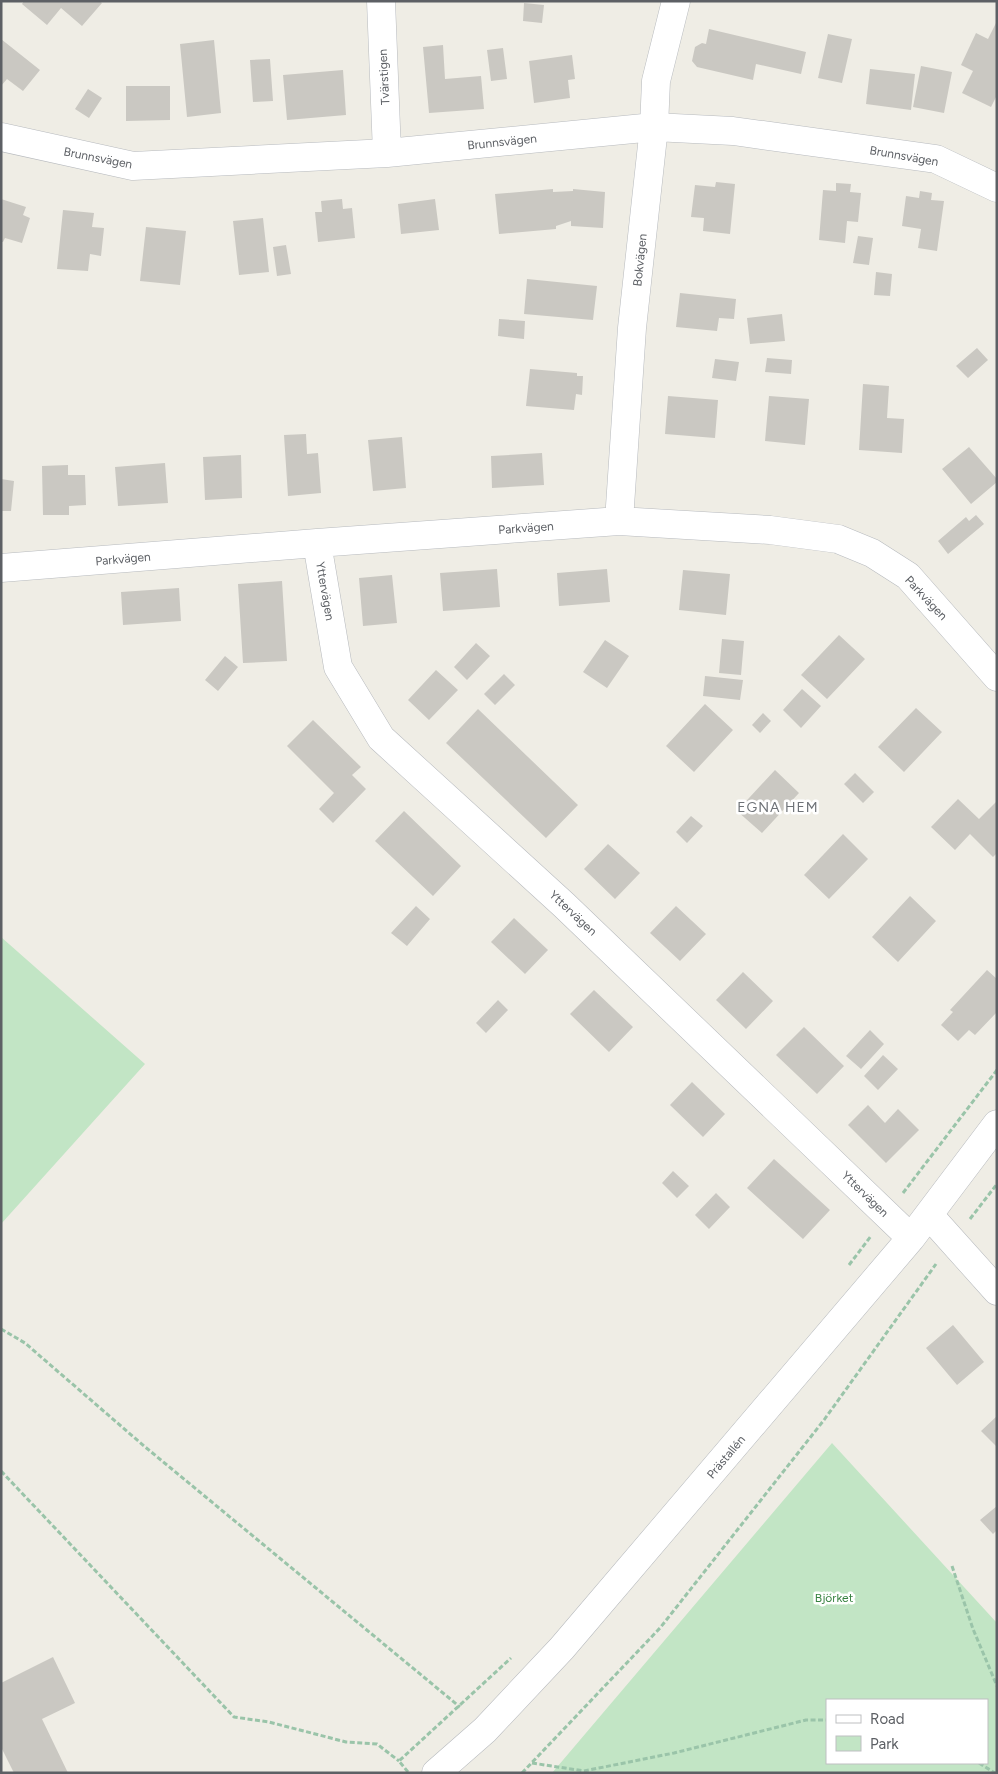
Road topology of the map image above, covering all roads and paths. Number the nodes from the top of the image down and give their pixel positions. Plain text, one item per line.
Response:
1 (381, 1) edge
2 (676, 1) edge
3 (654, 127) junction
4 (1, 137) edge
5 (387, 153) junction
6 (997, 188) edge
7 (619, 521) junction
8 (317, 543) junction
9 (1, 568) edge
10 (997, 677) edge
11 (997, 1124) edge
12 (997, 1184) edge
13 (929, 1215) junction
14 (911, 1238) junction
15 (953, 1242) junction
16 (997, 1290) edge
17 (1, 1329) edge
18 (1, 1471) edge
19 (952, 1566) dead end
20 (518, 1652) dead end
21 (997, 1686) edge
22 (460, 1707) junction
23 (826, 1720) edge
24 (399, 1761) junction
25 (532, 1762) junction
26 (980, 1764) edge
27 (409, 1773) edge
28 (436, 1773) edge
29 (522, 1773) edge
30 (995, 1773) edge

1 - 5 street, Tvärstigen
2 - 3 street, Bokvägen
3 - 5 street, Brunnsvägen
3 - 6 street, Brunnsvägen
3 - 7 street, Bokvägen
4 - 5 street, Brunnsvägen
7 - 8 street, Parkvägen
7 - 10 street, Parkvägen
8 - 9 street, Parkvägen
8 - 14 street, Yttervägen
11 - 13 street, Prästallén
12 - 15 path
13 - 14 street, Prästallén
13 - 15 street
14 - 28 street, Prästallén
15 - 16 street
15 - 25 path
17 - 22 path
18 - 24 path
19 - 21 path
20 - 22 path
22 - 24 path
23 - 25 path
24 - 27 path
25 - 29 path
26 - 30 path

